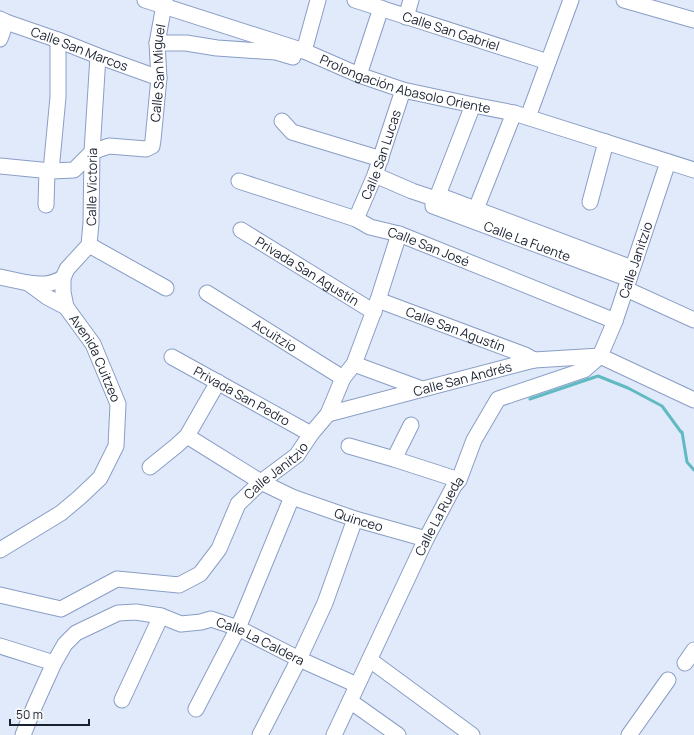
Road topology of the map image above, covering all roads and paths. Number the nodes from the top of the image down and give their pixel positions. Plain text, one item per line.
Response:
1 (145, 0) edge
2 (318, 0) edge
3 (355, 0) edge
4 (411, 0) edge
5 (571, 0) edge
6 (624, 0) edge
7 (164, 3) edge
8 (381, 8) junction
9 (406, 16) junction
10 (3, 20) edge
11 (694, 20) edge
12 (0, 39) edge
13 (58, 40) junction
14 (157, 43) junction
15 (304, 51) junction
16 (98, 56) junction
17 (548, 62) junction
18 (344, 68) junction
19 (359, 75) junction
20 (159, 78) junction
21 (403, 90) junction
22 (473, 105) junction
23 (521, 115) junction
24 (282, 121) dead end
25 (606, 142) junction
26 (92, 152) junction
27 (381, 158) junction
28 (668, 162) junction
29 (0, 166) edge
30 (694, 170) edge
31 (49, 171) junction
32 (375, 175) junction
33 (239, 181) dead end
34 (436, 196) junction
35 (590, 202) dead end
36 (46, 205) dead end
37 (476, 209) junction
38 (356, 219) junction
39 (241, 230) dead end
40 (399, 234) junction
41 (529, 235) junction
42 (89, 245) junction
43 (0, 276) edge
44 (63, 278) junction
45 (629, 278) junction
46 (28, 283) junction
47 (166, 288) dead end
48 (207, 293) dead end
49 (376, 306) junction
50 (66, 307) junction
51 (694, 320) edge
52 (615, 321) junction
53 (600, 356) junction
54 (172, 357) dead end
55 (534, 360) junction
56 (354, 364) junction
57 (343, 378) junction
58 (218, 382) junction
59 (422, 389) junction
60 (694, 400) edge
61 (328, 414) junction
62 (411, 426) dead end
63 (311, 434) junction
64 (187, 436) junction
65 (349, 446) dead end
66 (394, 459) junction
67 (150, 467) dead end
68 (458, 480) junction
69 (261, 482) junction
70 (292, 497) junction
71 (355, 519) junction
72 (426, 540) junction
73 (0, 550) edge
74 (0, 595) edge
75 (161, 616) junction
76 (238, 628) junction
77 (0, 646) edge
78 (694, 650) edge
79 (299, 659) junction
80 (370, 660) junction
81 (54, 663) junction
82 (685, 663) dead end
83 (668, 680) dead end
84 (357, 686) junction
85 (122, 700) dead end
86 (350, 701) junction
87 (196, 709) dead end
88 (23, 735) edge
89 (260, 735) edge
90 (334, 735) edge
91 (398, 735) edge
92 (472, 735) edge
93 (629, 735) edge

1 - 7 street, Prolongación Abasolo Oriente
2 - 15 street
3 - 8 street, Calle San Gabriel
4 - 9 street
5 - 17 street
6 - 11 street
7 - 14 street, Calle San Miguel
7 - 15 street, Prolongación Abasolo Oriente
8 - 9 street, Calle San Gabriel
8 - 19 street
9 - 17 street, Calle San Gabriel
10 - 12 street
10 - 13 street, Calle San Marcos
13 - 16 street, Calle San Marcos
13 - 31 street
14 - 18 street
14 - 20 street, Calle San Miguel
15 - 18 street, Prolongación Abasolo Oriente
16 - 20 street, Calle San Marcos
16 - 26 street, Calle Victoria
17 - 23 street
18 - 19 street, Prolongación Abasolo Oriente
19 - 21 street, Prolongación Abasolo Oriente
20 - 26 street, Calle San Miguel
21 - 22 street, Prolongación Abasolo Oriente
21 - 27 street, Calle San Lucas
22 - 23 street, Prolongación Abasolo Oriente
22 - 34 street
23 - 25 street, Prolongación Abasolo Oriente
23 - 37 street
24 - 27 street
25 - 28 street, Prolongación Abasolo Oriente
25 - 35 street
26 - 31 street
26 - 42 street, Calle Victoria
27 - 32 street, Calle San Lucas
28 - 30 street, Prolongación Abasolo Oriente
28 - 45 street, Calle Janitzio
29 - 31 street
31 - 36 street
32 - 34 street, Calle La Fuente
32 - 38 street, Calle San Lucas
33 - 38 street, Calle San José
34 - 37 street, Calle La Fuente
34 - 41 street, Calle La Fuente
37 - 41 street, Calle La Fuente
38 - 40 street, Calle San José
39 - 49 street, Privada San Agustín
40 - 49 street, Calle Janitzio
40 - 52 street, Calle San José
41 - 45 street, Calle La Fuente
42 - 44 street
42 - 47 street
43 - 46 street, Avenida Cuitzeo
44 - 46 street
44 - 50 street
45 - 51 street, Calle La Fuente
45 - 52 street, Calle Janitzio
46 - 50 street, Avenida Cuitzeo
48 - 57 street, Acuitzio
49 - 55 street, Calle San Agustín
49 - 56 street, Calle Janitzio
50 - 73 street, Avenida Cuitzeo
52 - 53 street, Calle Janitzio
53 - 55 street, Calle San Andrés
53 - 60 street
53 - 68 street, Calle La Rueda
54 - 58 street, Privada San Pedro
55 - 59 street, Calle San Andrés
56 - 57 street, Calle Janitzio
56 - 59 street
57 - 61 street, Calle Janitzio
58 - 63 street, Privada San Pedro
58 - 64 street
59 - 61 street, Calle San Andrés
61 - 63 street, Calle Janitzio
62 - 66 street
63 - 69 street, Calle Janitzio
64 - 67 street
64 - 69 street, Quinceo
65 - 66 street
66 - 68 street
68 - 72 street, Calle La Rueda
69 - 70 street, Quinceo
69 - 74 street, Calle Janitzio
70 - 71 street, Quinceo
70 - 76 street
71 - 72 street, Quinceo
71 - 79 street
72 - 80 street, Calle La Rueda
75 - 76 street, Calle La Caldera
75 - 81 street, Calle La Caldera
75 - 85 street
76 - 79 street, Calle La Caldera
76 - 87 street
77 - 81 street
78 - 82 street
79 - 84 street, Calle La Caldera
79 - 89 street
80 - 84 street, Calle La Rueda
80 - 92 street
81 - 88 street, Calle La Caldera
83 - 93 street
84 - 86 street, Calle La Rueda
86 - 90 street, Calle La Rueda
86 - 91 street

